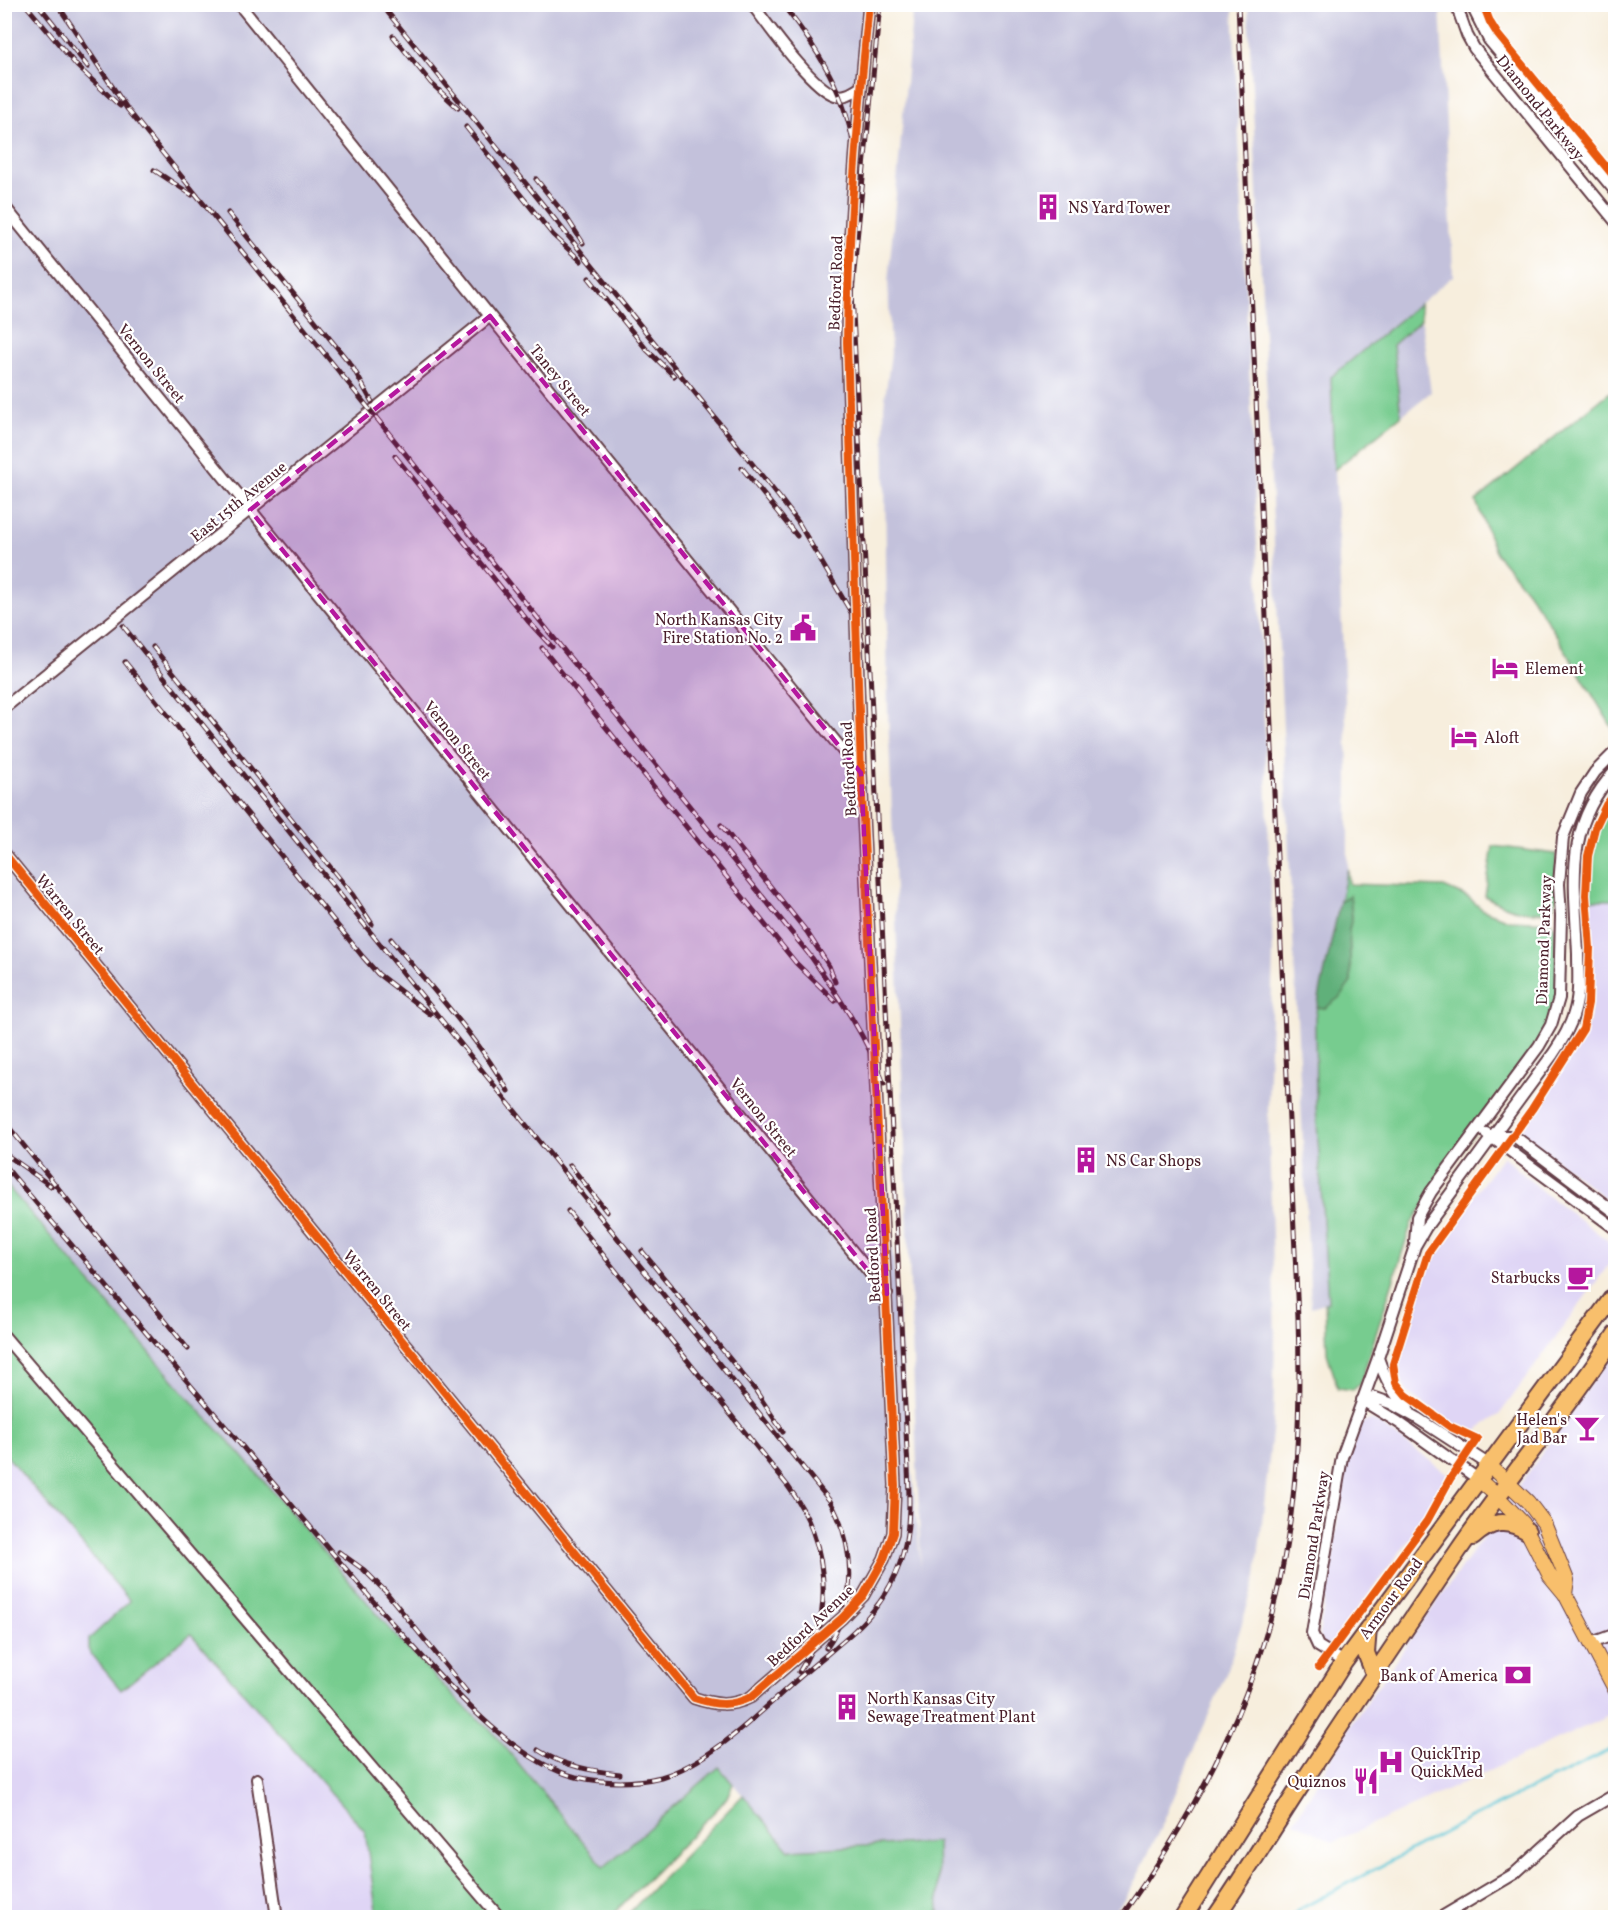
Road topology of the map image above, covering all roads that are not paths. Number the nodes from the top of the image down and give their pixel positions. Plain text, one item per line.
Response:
1 (239, 4) edge
2 (752, 4) edge
3 (869, 4) edge
4 (1456, 4) edge
5 (1471, 4) edge
6 (861, 87) junction
7 (1616, 192) edge
8 (4, 206) edge
9 (1616, 222) edge
10 (490, 316) junction
11 (250, 510) junction
12 (4, 708) edge
13 (1616, 751) edge
14 (1616, 770) edge
15 (861, 772) junction
16 (4, 853) edge
17 (1478, 1129) junction
18 (1492, 1137) junction
19 (1616, 1213) edge
20 (1616, 1229) edge
21 (1415, 1246) junction
22 (1616, 1293) edge
23 (887, 1294) junction
24 (1616, 1334) edge
25 (4, 1336) edge
26 (1378, 1358) junction
27 (1362, 1400) junction
28 (1417, 1418) junction
29 (1488, 1464) junction
30 (1478, 1479) junction
31 (1508, 1482) junction
32 (1496, 1495) junction
33 (1527, 1531) junction
34 (893, 1533) joint
35 (1459, 1550) junction
36 (1565, 1594) junction
37 (1368, 1628) junction
38 (1616, 1634) edge
39 (1591, 1643) junction
40 (1344, 1662) junction
41 (1374, 1673) junction
42 (1616, 1691) edge
43 (751, 1697) joint
44 (257, 1779) dead end
45 (1616, 1794) edge
46 (277, 1917) edge
47 (500, 1917) edge
48 (1183, 1917) edge
49 (1215, 1917) edge
50 (1440, 1917) edge

1 - 10 street, Taney Street
2 - 6 street
3 - 6 street, Bedford Road
4 - 9 street, Diamond Parkway
5 - 7 street, Diamond Parkway
6 - 15 street, Bedford Road
8 - 11 street, Vernon Street
10 - 11 street, East 15th Avenue
10 - 15 street, Taney Street
11 - 12 street, East 15th Avenue
11 - 23 street, Vernon Street
13 - 17 street, Diamond Parkway
14 - 18 street, Diamond Parkway
15 - 23 street, Bedford Road
16 - 43 street, Warren Street
17 - 18 street
17 - 21 street, Diamond Parkway
18 - 19 street
18 - 20 street
18 - 21 street, Diamond Parkway
21 - 26 street, Diamond Parkway
22 - 29 highway, Armour Road
23 - 34 street, Bedford Road
24 - 31 highway, Armour Road
25 - 47 street
26 - 27 street, Diamond Parkway
26 - 28 street
27 - 28 street
27 - 30 street
27 - 40 street, Diamond Parkway
28 - 29 street
29 - 30 highway, Armour Road
29 - 31 main road
30 - 32 main road
30 - 37 highway, Armour Road
31 - 32 highway, Armour Road
31 - 36 main road
32 - 33 main road
32 - 35 highway, Armour Road
33 - 35 highway
33 - 36 main road
34 - 43 street, Bedford Avenue
35 - 41 highway, Armour Road
36 - 39 main road
37 - 40 highway, Armour Road
37 - 41 highway
38 - 39 street
39 - 42 main road
40 - 48 highway, Armour Road
41 - 49 highway, Armour Road
44 - 46 street
45 - 50 street

